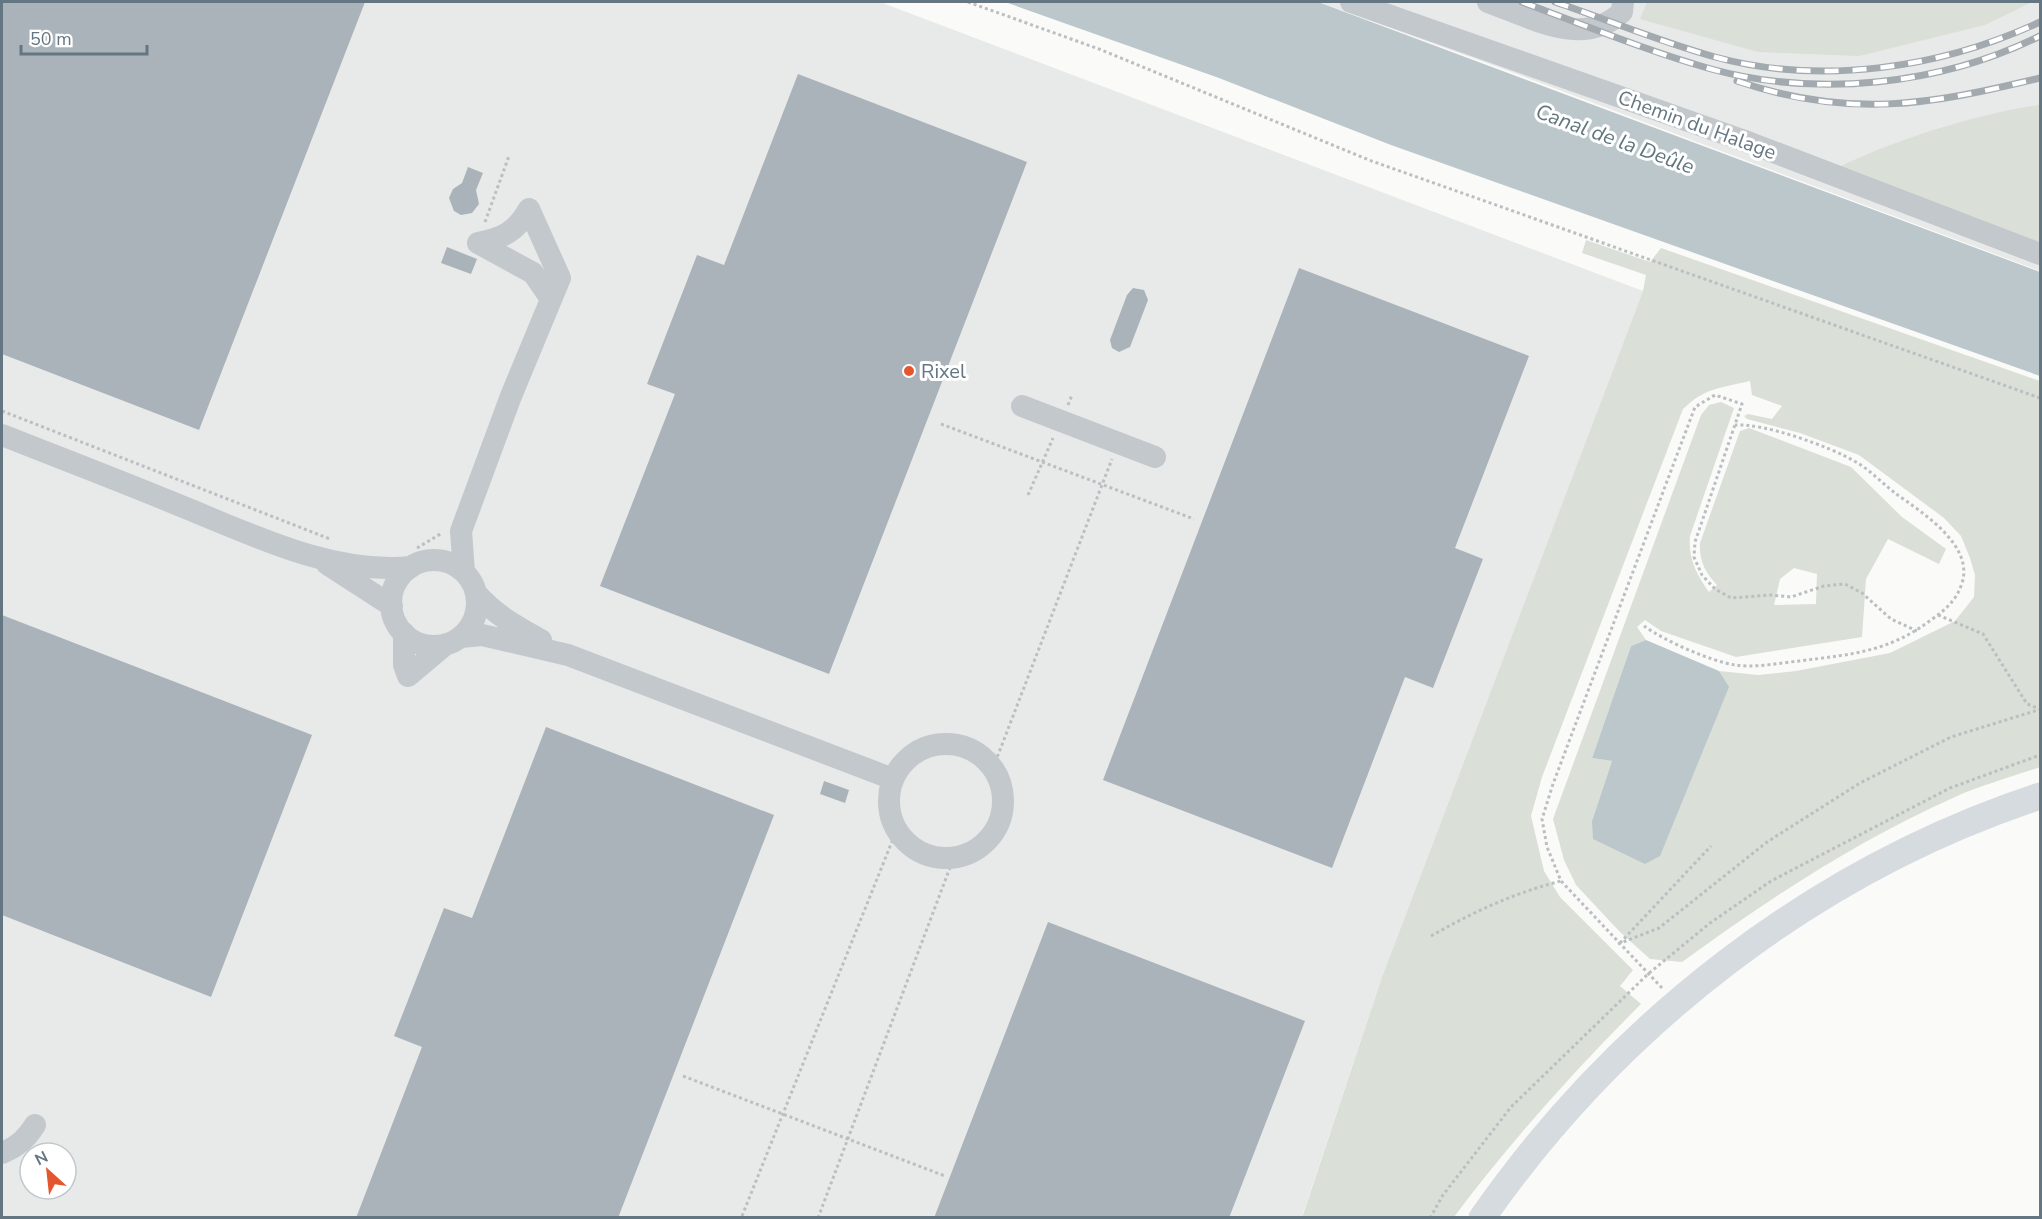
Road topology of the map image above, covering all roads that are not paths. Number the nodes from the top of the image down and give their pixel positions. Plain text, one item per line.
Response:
1 (1351, 2) edge
2 (1488, 2) edge
3 (1623, 2) edge
4 (2040, 254) edge
5 (551, 299) junction
6 (1022, 406) dead end
7 (2, 435) edge
8 (1155, 457) dead end
9 (462, 531) junction
10 (316, 557) junction
11 (418, 559) junction
12 (465, 572) junction
13 (476, 593) junction
14 (392, 606) junction
15 (404, 633) junction
16 (454, 640) junction
17 (568, 655) junction
18 (893, 779) junction
19 (2040, 796) edge
20 (35, 1125) dead end
21 (2, 1153) edge
22 (1482, 1218) edge

1 - 4 street, Chemin du Halage
2 - 3 street
5 - 5 street
5 - 9 street
6 - 8 street
7 - 10 street
9 - 11 street
9 - 12 street
10 - 11 street
10 - 14 street
11 - 12 street
11 - 14 street
12 - 13 street
13 - 16 street
13 - 17 street
14 - 15 street
15 - 16 street
15 - 16 street
16 - 17 street
17 - 18 street
18 - 18 street
19 - 22 main road
20 - 21 street

